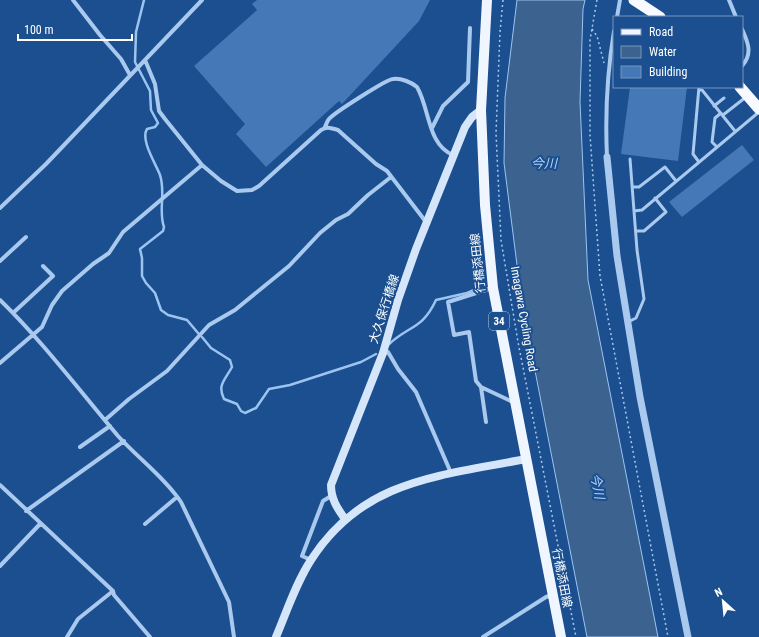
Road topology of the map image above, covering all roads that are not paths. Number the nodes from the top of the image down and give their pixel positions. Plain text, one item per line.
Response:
1 (74, 0) edge
2 (202, 0) edge
3 (487, 0) edge
4 (620, 0) edge
5 (634, 0) edge
6 (729, 0) edge
7 (617, 16) edge
8 (658, 16) edge
9 (736, 16) edge
10 (470, 28) dead end
11 (743, 31) edge
12 (613, 38) edge
13 (144, 60) junction
14 (743, 64) edge
15 (130, 75) junction
16 (699, 88) edge
17 (744, 91) edge
18 (724, 98) dead end
19 (714, 106) junction
20 (759, 108) edge
21 (481, 110) junction
22 (759, 112) edge
23 (722, 114) junction
24 (325, 127) junction
25 (432, 128) junction
26 (736, 131) junction
27 (717, 147) junction
28 (454, 156) junction
29 (607, 156) joint
30 (630, 159) dead end
31 (699, 162) junction
32 (202, 165) junction
33 (391, 177) junction
34 (676, 181) junction
35 (632, 187) junction
36 (655, 198) junction
37 (0, 208) edge
38 (634, 211) junction
39 (428, 224) junction
40 (636, 231) junction
41 (26, 237) dead end
42 (0, 261) edge
43 (43, 266) dead end
44 (493, 288) junction
45 (0, 300) edge
46 (13, 313) junction
47 (628, 322) junction
48 (34, 335) junction
49 (382, 353) junction
50 (0, 363) edge
51 (481, 387) junction
52 (515, 403) junction
53 (105, 420) junction
54 (486, 422) dead end
55 (110, 426) junction
56 (124, 441) junction
57 (80, 446) dead end
58 (526, 459) junction
59 (451, 473) junction
60 (0, 485) edge
61 (331, 496) junction
62 (178, 497) junction
63 (26, 511) junction
64 (345, 519) junction
65 (40, 524) junction
66 (145, 524) dead end
67 (311, 560) junction
68 (0, 566) edge
69 (113, 591) junction
70 (552, 595) junction
71 (67, 637) edge
72 (150, 637) edge
73 (234, 637) edge
74 (276, 637) edge
75 (483, 637) edge
76 (560, 637) edge
77 (688, 637) edge

1 - 15 street
2 - 13 street
3 - 21 main road, 行橋添田線 / 34
4 - 7 street
5 - 8 highway
6 - 9 street
10 - 25 street
11 - 14 street
12 - 29 street
13 - 15 street
13 - 32 street
15 - 37 street
16 - 19 lane
16 - 31 lane
17 - 20 highway
17 - 23 lane
18 - 19 lane
19 - 23 lane
21 - 28 main road, 大久保行橋線
21 - 44 main road, 行橋添田線 / 34
22 - 26 lane
23 - 26 lane
23 - 27 lane
24 - 25 street
24 - 32 street
24 - 33 street
25 - 28 street
26 - 27 lane
27 - 31 lane
28 - 39 main road, 大久保行橋線
29 - 47 street
30 - 35 lane
31 - 34 lane
32 - 48 street
33 - 39 street
33 - 53 street
34 - 35 lane
34 - 36 lane
35 - 38 lane
36 - 38 lane
36 - 40 lane
38 - 40 lane
39 - 49 main road, 大久保行橋線
40 - 47 lane
41 - 42 street
43 - 46 street
44 - 51 street
44 - 52 main road, 行橋添田線 / 34
45 - 46 street
46 - 48 street
47 - 77 street
48 - 50 street
48 - 53 street
49 - 59 street
49 - 61 main road, 大久保行橋線
51 - 52 street
51 - 54 street
52 - 58 main road, 行橋添田線 / 34
53 - 55 street
55 - 56 street
55 - 57 street
56 - 62 street
56 - 63 street
58 - 59 main road
58 - 70 main road, 行橋添田線 / 34
59 - 64 main road
60 - 63 street
61 - 64 main road
61 - 67 street
62 - 66 street
62 - 73 street
63 - 65 street
64 - 67 main road
65 - 68 street
65 - 69 street
67 - 74 main road
69 - 71 street
69 - 72 street
70 - 75 street
70 - 76 main road, 行橋添田線 / 34

